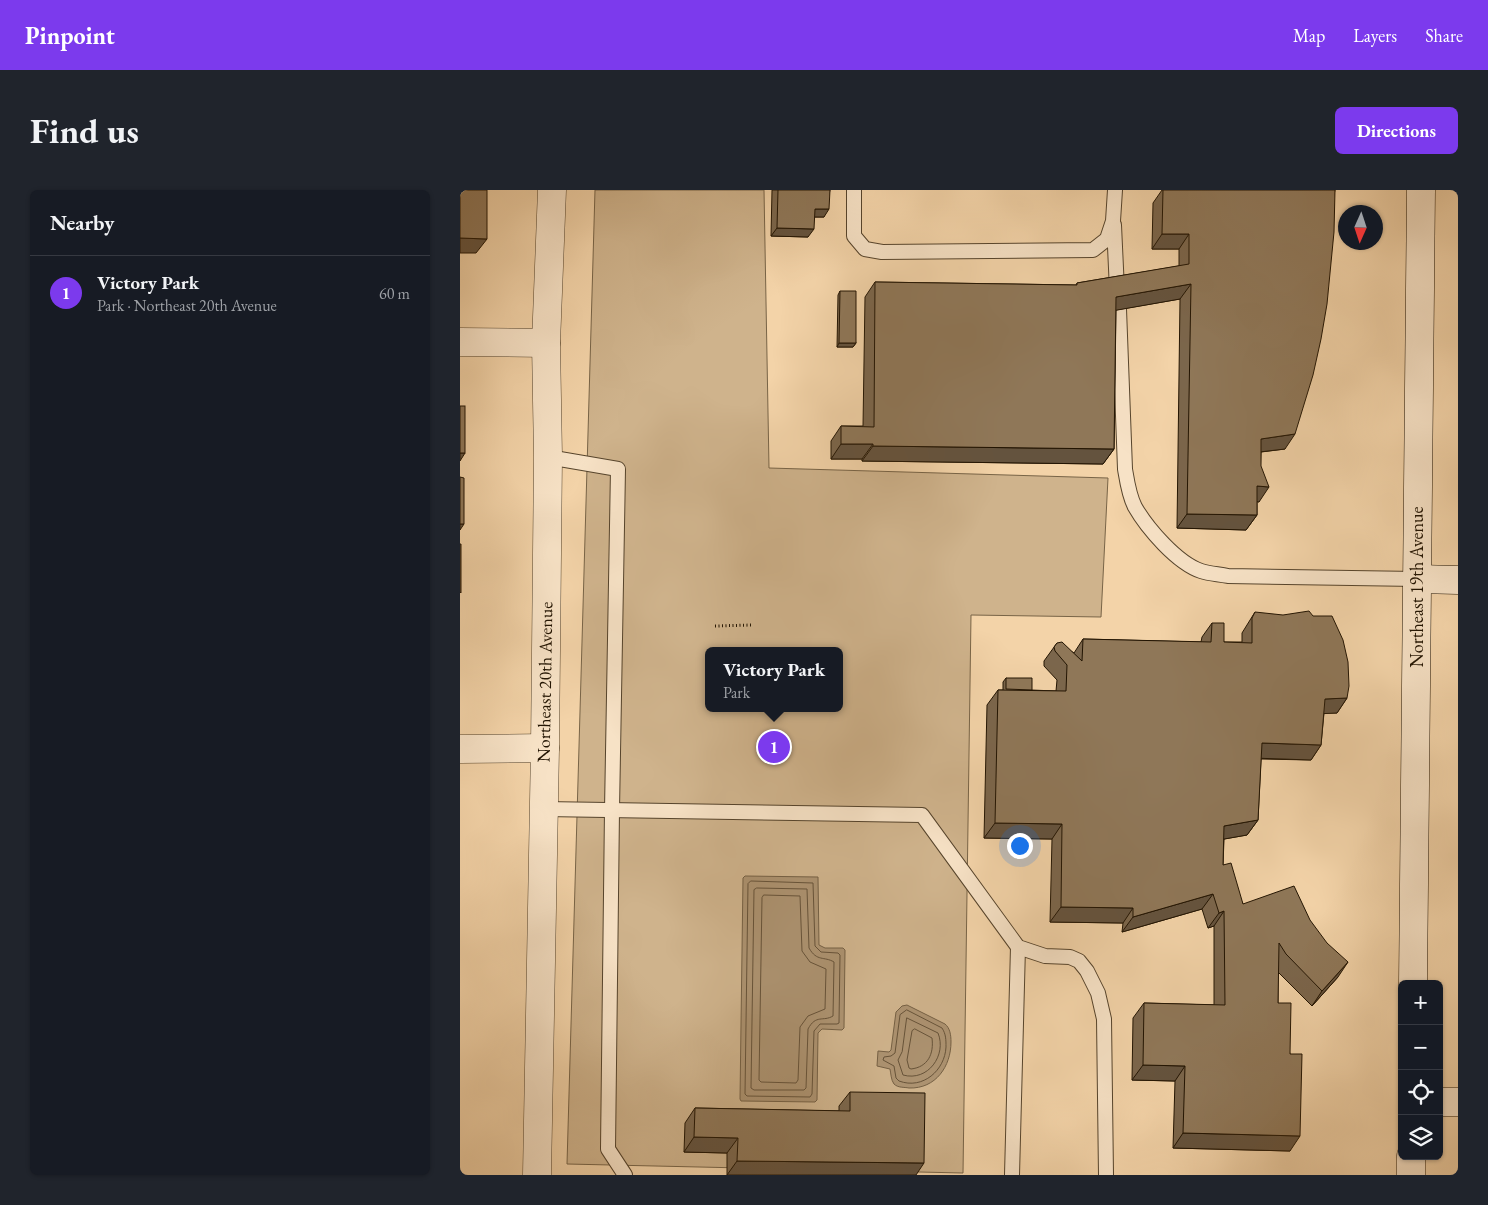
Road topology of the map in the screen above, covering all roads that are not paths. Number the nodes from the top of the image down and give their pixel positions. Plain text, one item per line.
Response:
1 (552, 190) edge
2 (854, 190) edge
3 (1115, 190) edge
4 (1421, 190) edge
5 (1113, 221) junction
6 (1118, 290) edge
7 (1119, 310) edge
8 (460, 342) edge
9 (546, 342) junction
10 (548, 457) junction
11 (1417, 579) junction
12 (1458, 580) edge
13 (545, 748) junction
14 (460, 749) edge
15 (544, 808) junction
16 (612, 810) junction
17 (1018, 946) junction
18 (1413, 980) edge
19 (1443, 1102) edge
20 (1458, 1102) edge
21 (1411, 1160) edge
22 (537, 1175) edge
23 (625, 1175) edge
24 (1012, 1175) edge
25 (1106, 1175) edge
26 (1411, 1175) edge

1 - 9 street, Northeast 20th Avenue
2 - 5 lane
3 - 5 lane
4 - 11 street, Northeast 19th Avenue
5 - 6 lane
7 - 11 lane
8 - 9 street
9 - 10 street, Northeast 20th Avenue
10 - 13 street, Northeast 20th Avenue
10 - 16 lane
11 - 12 street
11 - 18 street, Northeast 19th Avenue
13 - 14 street
13 - 15 street, Northeast 20th Avenue
15 - 16 lane
15 - 22 street, Northeast 20th Avenue
16 - 17 lane
16 - 23 lane
17 - 24 lane
17 - 25 lane
19 - 20 street
21 - 26 street

